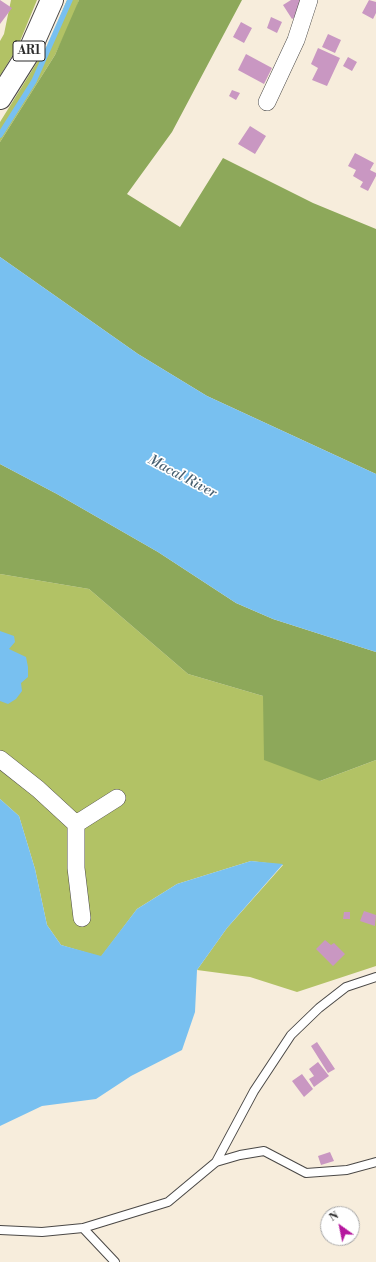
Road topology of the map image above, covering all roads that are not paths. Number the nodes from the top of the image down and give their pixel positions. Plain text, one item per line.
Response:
1 (52, 0) edge
2 (309, 0) edge
3 (0, 98) edge
4 (267, 102) dead end
5 (0, 759) edge
6 (117, 798) dead end
7 (76, 824) junction
8 (82, 918) dead end
9 (376, 977) edge
10 (216, 1162) junction
11 (376, 1162) edge
12 (84, 1228) junction
13 (0, 1230) edge
14 (115, 1262) edge

1 - 3 highway, AR1
2 - 4 street
5 - 7 street
6 - 7 street
7 - 8 street
9 - 10 lane
10 - 11 lane
10 - 12 lane
12 - 13 lane
12 - 14 lane

